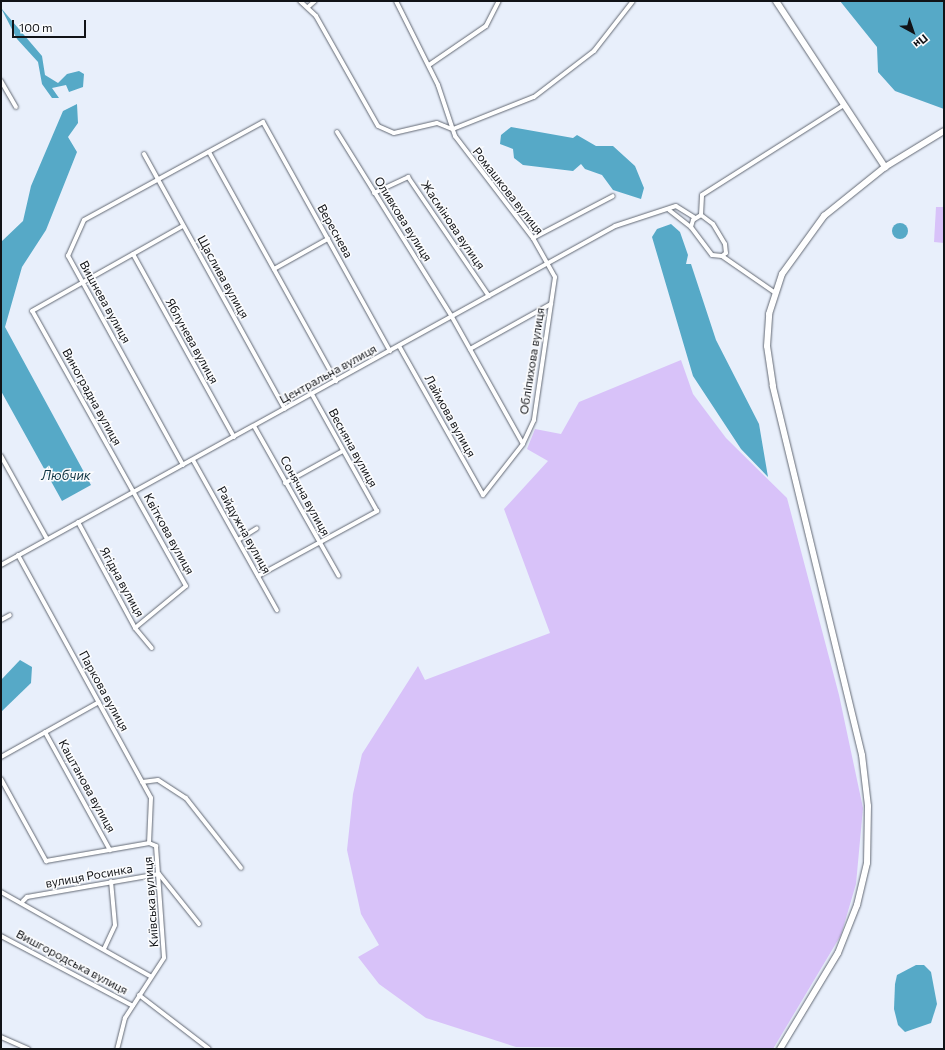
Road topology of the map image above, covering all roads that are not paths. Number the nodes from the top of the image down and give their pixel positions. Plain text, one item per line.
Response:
1 (300, 1) edge
2 (315, 1) edge
3 (396, 1) edge
4 (499, 1) edge
5 (633, 1) edge
6 (776, 1) edge
7 (308, 7) junction
8 (429, 65) junction
9 (1, 81) edge
10 (844, 105) junction
11 (16, 107) dead end
12 (263, 122) joint
13 (453, 130) junction
14 (944, 130) edge
15 (337, 132) dead end
16 (209, 152) junction
17 (144, 154) dead end
18 (885, 166) junction
19 (157, 180) junction
20 (374, 193) junction
21 (613, 196) dead end
22 (669, 210) junction
23 (701, 215) junction
24 (695, 218) junction
25 (183, 226) junction
26 (691, 227) junction
27 (533, 238) junction
28 (328, 239) junction
29 (726, 253) junction
30 (133, 254) junction
31 (722, 256) junction
32 (729, 259) junction
33 (549, 263) junction
34 (274, 269) junction
35 (83, 282) junction
36 (774, 292) junction
37 (489, 296) junction
38 (551, 304) junction
39 (452, 317) junction
40 (399, 346) junction
41 (470, 349) junction
42 (390, 351) junction
43 (336, 381) junction
44 (312, 394) junction
45 (285, 409) junction
46 (254, 426) junction
47 (234, 437) junction
48 (523, 444) junction
49 (343, 450) junction
50 (1, 456) edge
51 (193, 460) junction
52 (183, 465) junction
53 (286, 483) junction
54 (134, 492) junction
55 (483, 495) joint
56 (78, 522) junction
57 (257, 528) dead end
58 (47, 539) junction
59 (238, 540) junction
60 (320, 543) junction
61 (18, 555) junction
62 (1, 564) edge
63 (258, 576) junction
64 (339, 576) dead end
65 (277, 610) dead end
66 (10, 615) dead end
67 (1, 620) edge
68 (135, 628) junction
69 (152, 648) dead end
70 (99, 702) junction
71 (45, 732) junction
72 (1, 757) edge
73 (1, 779) edge
74 (142, 782) junction
75 (149, 843) junction
76 (110, 850) junction
77 (241, 868) dead end
78 (160, 874) junction
79 (112, 882) junction
80 (1, 892) edge
81 (23, 901) junction
82 (199, 924) dead end
83 (1, 936) edge
84 (104, 949) junction
85 (150, 976) junction
86 (139, 996) junction
87 (133, 1006) junction
88 (1, 1037) edge
89 (28, 1049) edge
90 (117, 1049) edge
91 (209, 1049) edge
92 (780, 1049) edge

1 - 7 street
2 - 7 street
3 - 8 street, Ромашкова вулиця
4 - 8 street
5 - 13 street
6 - 10 main road
7 - 13 street
8 - 13 street, Ромашкова вулиця
9 - 11 street
10 - 18 main road
10 - 23 street
12 - 16 street, Вишнева вулиця
12 - 28 street, Вереснева
13 - 27 street, Ромашкова вулиця
14 - 18 main road
15 - 20 street, Оливкова вулиця
16 - 19 street, Вишнева вулиця
16 - 34 street
17 - 19 street, Щаслива вулиця
18 - 36 main road
19 - 25 street, Щаслива вулиця
19 - 35 street, Вишнева вулиця
20 - 37 street, Жасмінова вулиця
20 - 39 street, Оливкова вулиця
21 - 27 street
22 - 24 street
22 - 26 street
22 - 33 street, Центральна вулиця
23 - 24 street
23 - 29 street
24 - 26 street
25 - 30 street
25 - 45 street, Щаслива вулиця
26 - 31 street
27 - 33 street, Ромашкова вулиця
28 - 34 street
28 - 42 street, Вереснева
29 - 31 street
29 - 32 street
30 - 35 street
30 - 47 street, Яблунева вулиця
31 - 32 street
32 - 36 street
33 - 37 street, Центральна вулиця
33 - 38 street, Обліпихова вулиця
34 - 43 street
35 - 52 street, Вишнева вулиця
35 - 54 street, Виноградна вулиця
36 - 92 main road
37 - 39 street, Центральна вулиця
38 - 41 street
38 - 48 street, Обліпихова вулиця
39 - 40 street, Центральна вулиця
39 - 41 street, Оливкова вулиця
40 - 42 street, Центральна вулиця
40 - 55 street, Лаймова вулиця
41 - 48 street, Оливкова вулиця
42 - 43 street, Центральна вулиця
43 - 44 street, Центральна вулиця
44 - 45 street, Центральна вулиця
44 - 49 street, Весняна вулиця
45 - 46 street, Центральна вулиця
46 - 47 street, Центральна вулиця
46 - 53 street, Сонячна вулиця
47 - 51 street, Центральна вулиця
48 - 55 street, Обліпихова вулиця
49 - 53 street
49 - 60 street, Весняна вулиця
50 - 58 street
51 - 52 street, Центральна вулиця
51 - 59 street, Райдужна вулиця
52 - 54 street, Центральна вулиця
53 - 60 street, Сонячна вулиця
54 - 56 street, Центральна вулиця
54 - 68 street, Квіткова вулиця
56 - 58 street, Центральна вулиця
56 - 68 street, Ягідна вулиця
57 - 59 street
58 - 61 street, Центральна вулиця
59 - 63 street, Райдужна вулиця
60 - 63 street
60 - 64 street, Сонячна вулиця
61 - 62 street, Центральна вулиця
61 - 70 street, Паркова вулиця
63 - 65 street, Райдужна вулиця
66 - 67 street
68 - 69 street, Ягідна вулиця
70 - 71 street
70 - 74 street, Паркова вулиця
71 - 72 street
71 - 76 street, Каштанова вулиця
73 - 76 street
74 - 75 street, Паркова вулиця
74 - 77 street
75 - 76 street
75 - 78 street, Київська вулиця
78 - 79 street, вулиця Росинка
78 - 82 street
78 - 85 street, Київська вулиця
79 - 81 street, вулиця Росинка
79 - 84 street
80 - 81 street
81 - 84 street
83 - 87 street, Вишгородська вулиця
84 - 85 street
85 - 86 street, Київська вулиця
86 - 87 street, Київська вулиця
86 - 91 street, Вишгородська вулиця
87 - 90 street, Київська вулиця
88 - 89 street

